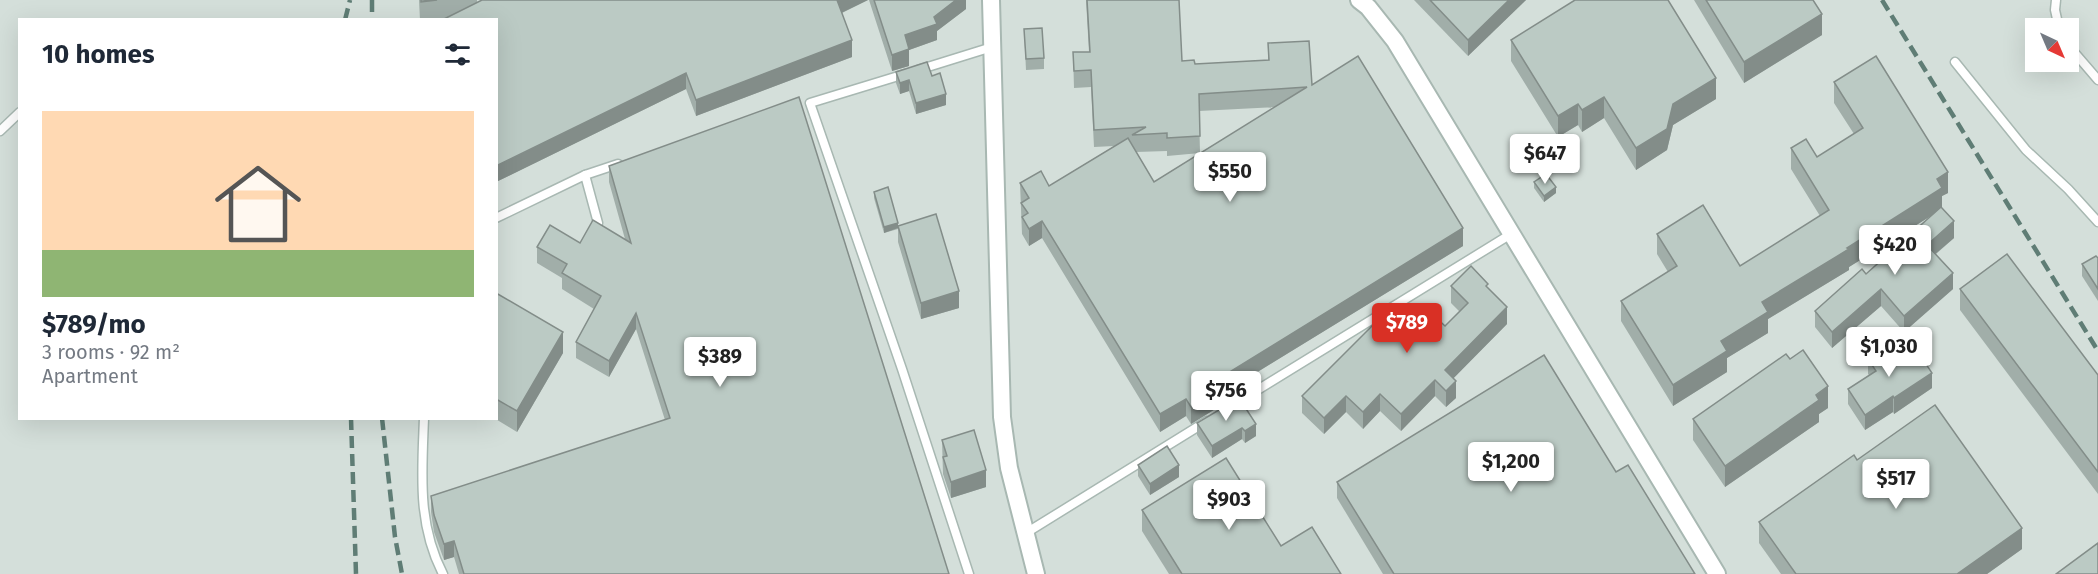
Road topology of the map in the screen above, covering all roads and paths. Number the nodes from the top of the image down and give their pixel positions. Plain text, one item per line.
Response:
1 (991, 0) edge
2 (1359, 0) edge
3 (2056, 0) edge
4 (2057, 18) edge
5 (992, 47) junction
6 (2079, 58) edge
7 (1955, 62) dead end
8 (2098, 80) edge
9 (810, 103) junction
10 (799, 106) edge
11 (18, 114) edge
12 (0, 131) edge
13 (630, 160) edge
14 (585, 175) junction
15 (498, 217) edge
16 (2098, 222) edge
17 (598, 223) edge
18 (1511, 234) junction
19 (1228, 408) edge
20 (1218, 414) edge
21 (424, 420) edge
22 (1026, 532) junction
23 (443, 574) edge
24 (969, 574) edge
25 (1036, 574) edge
26 (1717, 574) edge

1 - 5 street
2 - 18 street
3 - 4 lane
5 - 9 lane
5 - 22 street
6 - 8 lane
7 - 16 lane
9 - 10 lane
9 - 24 lane
11 - 12 lane
13 - 14 lane
14 - 15 lane
14 - 17 lane
18 - 19 lane
18 - 26 street
20 - 22 lane
21 - 23 lane
22 - 25 street

